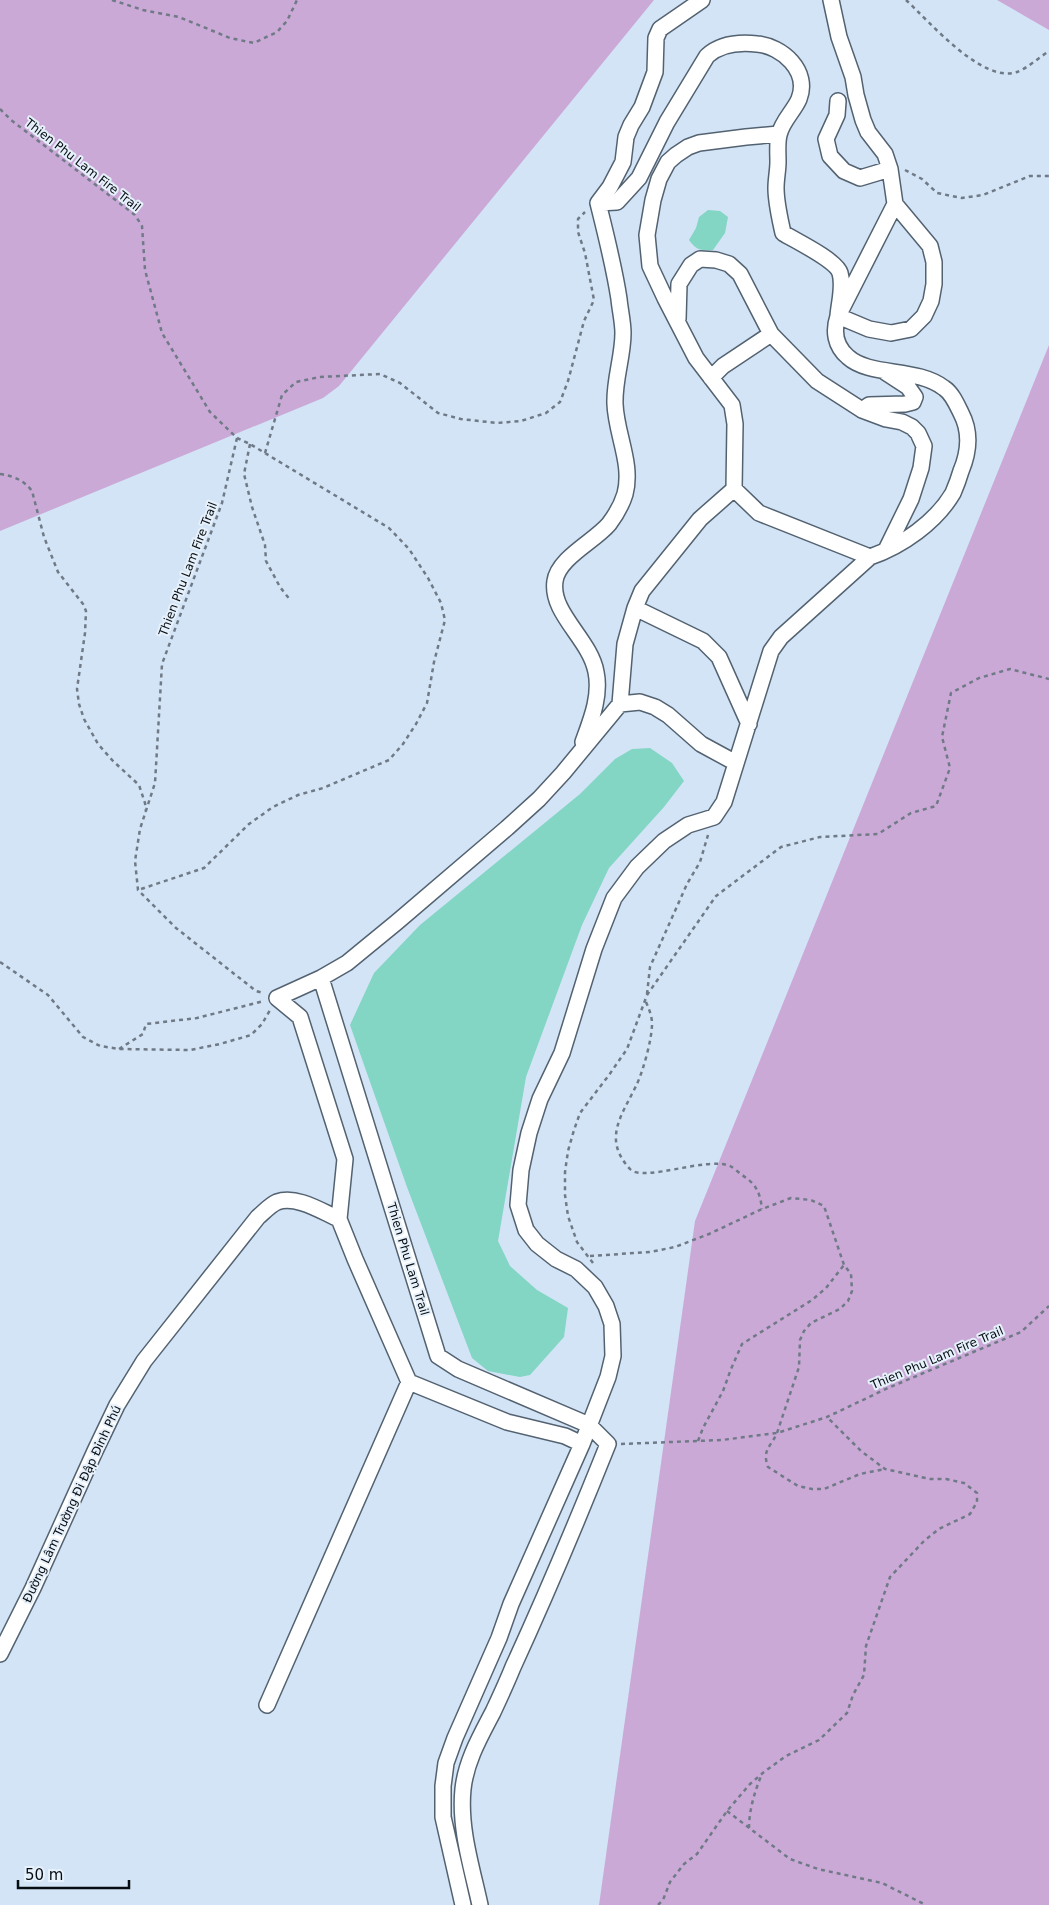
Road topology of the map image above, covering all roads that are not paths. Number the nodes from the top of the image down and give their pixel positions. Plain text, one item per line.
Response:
1 (702, 0) edge
2 (831, 0) edge
3 (838, 101) dead end
4 (779, 134) junction
5 (890, 169) junction
6 (598, 203) junction
7 (895, 204) junction
8 (838, 316) junction
9 (678, 323) junction
10 (771, 334) junction
11 (882, 369) junction
12 (711, 378) junction
13 (862, 410) junction
14 (734, 489) junction
15 (878, 554) junction
16 (635, 608) junction
17 (620, 704) junction
18 (748, 724) junction
19 (580, 753) junction
20 (736, 763) junction
21 (321, 978) junction
22 (339, 1219) junction
23 (409, 1382) junction
24 (589, 1425) junction
25 (582, 1444) junction
26 (1, 1649) edge
27 (267, 1705) dead end
28 (463, 1905) edge
29 (480, 1905) edge

1 - 6 street
2 - 5 street
3 - 5 street
4 - 6 street
4 - 8 street
4 - 9 street
5 - 7 street
6 - 19 street
7 - 8 street
7 - 8 street
8 - 11 street
9 - 10 street
9 - 12 street
10 - 12 street
10 - 13 street
11 - 13 street
11 - 15 street
12 - 14 street
13 - 15 street
14 - 15 street
14 - 16 street
15 - 18 street
16 - 17 street
16 - 18 street
17 - 19 street
17 - 20 street
18 - 20 street
19 - 21 street
20 - 24 street
21 - 22 street
21 - 24 street, Thien Phu Lam Trail
22 - 23 street
22 - 26 street, Đường Lâm Trường Đi Đập Đỉnh Phú
23 - 25 street
23 - 27 street
24 - 25 street
24 - 29 street, Thien Phu Lam Trail
25 - 28 street

